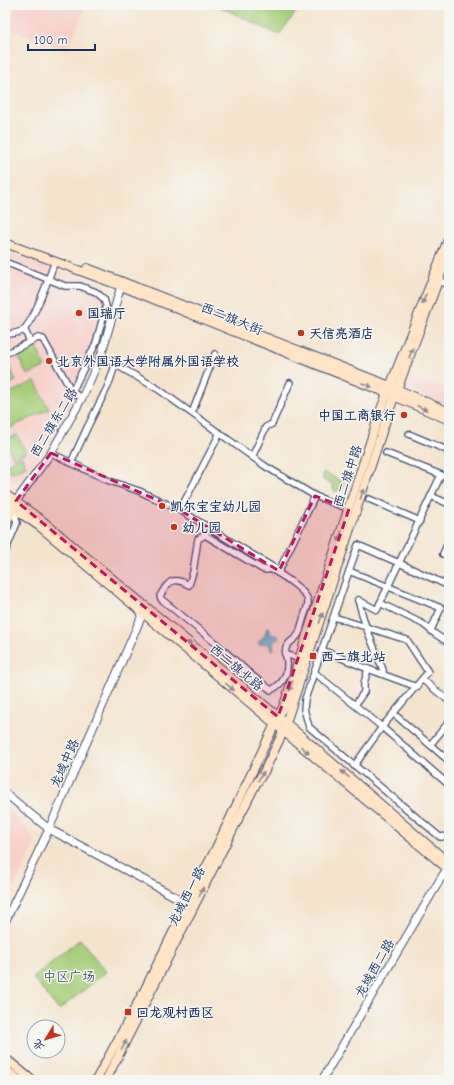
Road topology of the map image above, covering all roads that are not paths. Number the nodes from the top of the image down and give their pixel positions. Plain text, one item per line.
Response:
1 (5, 237) edge
2 (449, 237) edge
3 (5, 242) edge
4 (449, 252) edge
5 (5, 262) edge
6 (55, 262) junction
7 (48, 279) junction
8 (435, 279) junction
9 (122, 284) junction
10 (449, 285) edge
11 (24, 330) junction
12 (5, 335) edge
13 (30, 341) junction
14 (6, 352) edge
15 (215, 354) dead end
16 (101, 356) junction
17 (116, 363) junction
18 (290, 383) dead end
19 (392, 391) junction
20 (72, 392) junction
21 (82, 398) junction
22 (449, 412) edge
23 (192, 413) junction
24 (449, 420) edge
25 (220, 433) junction
26 (409, 434) dead end
27 (449, 451) edge
28 (51, 453) junction
29 (386, 453) dead end
30 (252, 456) junction
31 (72, 463) junction
32 (441, 475) junction
33 (449, 478) edge
34 (5, 494) edge
35 (315, 496) junction
36 (432, 496) junction
37 (369, 499) dead end
38 (5, 503) edge
39 (449, 504) edge
40 (11, 506) edge
41 (349, 509) junction
42 (180, 510) junction
43 (420, 521) junction
44 (5, 526) edge
45 (449, 540) edge
46 (5, 552) edge
47 (443, 554) dead end
48 (399, 563) junction
49 (350, 571) junction
50 (449, 586) edge
51 (388, 587) junction
52 (380, 604) junction
53 (143, 613) junction
54 (334, 617) junction
55 (366, 627) junction
56 (431, 630) junction
57 (449, 643) edge
58 (322, 650) junction
59 (285, 654) junction
60 (300, 660) junction
61 (368, 669) junction
62 (315, 673) junction
63 (382, 674) junction
64 (423, 680) junction
65 (417, 686) junction
66 (449, 701) edge
67 (355, 705) junction
68 (394, 714) junction
69 (277, 721) junction
70 (449, 722) edge
71 (286, 723) junction
72 (382, 727) junction
73 (283, 732) junction
74 (430, 745) junction
75 (449, 761) edge
76 (354, 766) junction
77 (449, 785) edge
78 (5, 793) edge
79 (49, 829) junction
80 (449, 836) edge
81 (449, 867) edge
82 (187, 903) junction
83 (5, 922) edge
84 (5, 1058) edge
85 (5, 1068) edge
86 (18, 1080) edge
87 (32, 1080) edge
88 (96, 1080) edge
89 (106, 1080) edge
90 (322, 1080) edge

1 - 9 main road, 西二旗大街
2 - 8 main road, 西二旗中路
3 - 6 main road, 西二旗大街
4 - 8 main road, 西二旗中路
5 - 7 street
6 - 7 street
6 - 9 main road, 西二旗大街
7 - 11 street
7 - 20 street
8 - 10 street
8 - 19 main road, 西二旗中路
9 - 16 street, 西二旗东二路
9 - 19 main road, 西二旗大街
11 - 12 street
11 - 13 street
13 - 14 street
13 - 20 street
15 - 23 street
16 - 17 street
16 - 21 street, 西二旗东二路
17 - 23 street
17 - 31 street
18 - 30 street
19 - 22 main road, 西二旗大街
19 -> 24 main road, 西二旗大街
19 - 41 main road, 西二旗中路
71 -> 19 main road, 西二旗中路
20 - 21 street
21 - 28 street, 西二旗东二路
23 - 25 street
25 - 30 street
25 - 42 street
26 - 27 street
28 - 31 street
28 - 40 street, 西二旗东二路
29 - 32 street
30 - 35 street
31 - 42 street
32 - 33 street
32 - 36 street
34 - 40 main road, 西二旗北路
35 - 41 street
35 - 42 street
36 - 39 street
36 - 43 street
37 - 43 street
38 - 40 main road, 西二旗北路
40 - 44 main road
40 - 46 street
40 - 53 main road, 西二旗北路
69 -> 40 main road, 西二旗北路
41 -> 60 main road, 西二旗中路
43 - 48 street
45 - 47 street
48 - 49 street
48 - 50 street
48 - 51 street
49 - 51 street
49 - 54 street
51 - 52 street
51 - 56 street
52 - 55 street
52 - 56 street
53 -> 69 main road, 西二旗北路
53 - 79 street, 龙域中路
54 - 55 street
54 - 58 street
55 - 63 street
55 - 64 street
56 - 57 street
58 - 61 street
58 - 62 street
59 - 59 street
59 - 60 street
60 -> 69 main road, 西二旗中路
61 - 63 street
61 - 67 street
62 - 67 street
62 - 76 street
63 - 65 street
64 - 65 street
64 - 66 street
65 - 68 street
67 - 72 street
68 - 72 street
68 - 74 street
69 - 71 main road, 西二旗北路
69 - 73 main road, 西二旗北路
69 - 82 main road, 龙域西一路
70 - 74 street
71 - 73 main road, 龙域西一路
81 -> 71 main road, 西二旗北路
72 - 76 street
72 - 77 street
73 -> 81 main road, 西二旗北路
89 -> 73 main road, 龙域西一路
74 - 75 street
76 - 80 street
78 - 79 street
79 - 82 street
79 - 83 street, 龙域中路
81 - 90 street, 龙域西二路
82 - 88 main road, 龙域西一路
84 - 87 main road
85 - 86 main road

